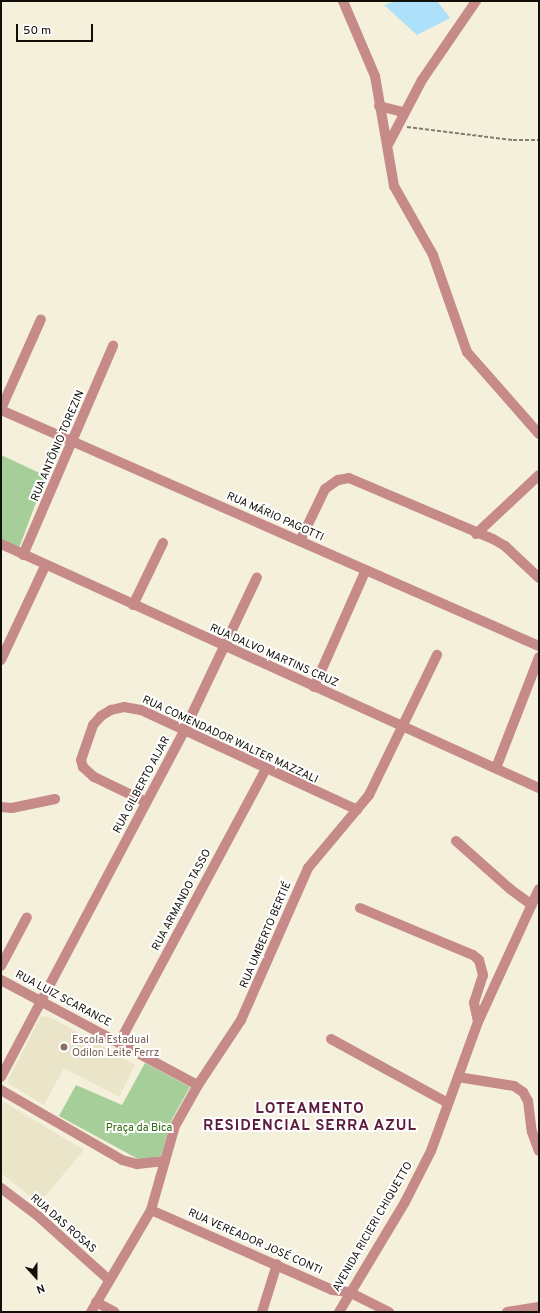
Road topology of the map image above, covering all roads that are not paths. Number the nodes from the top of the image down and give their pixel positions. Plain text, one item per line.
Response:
1 (343, 1) edge
2 (476, 1) edge
3 (378, 106) junction
4 (403, 112) junction
5 (389, 143) junction
6 (41, 319) dead end
7 (113, 346) dead end
8 (1, 409) edge
9 (539, 434) edge
10 (72, 441) junction
11 (539, 475) edge
12 (476, 534) junction
13 (300, 541) junction
14 (163, 543) dead end
15 (1, 544) edge
16 (23, 555) junction
17 (45, 566) junction
18 (365, 572) junction
19 (257, 577) dead end
20 (539, 578) edge
21 (133, 605) junction
22 (539, 646) edge
23 (224, 647) junction
24 (437, 655) dead end
25 (539, 657) edge
26 (1, 660) edge
27 (314, 687) junction
28 (403, 727) junction
29 (184, 731) junction
30 (496, 768) junction
31 (266, 769) junction
32 (539, 788) edge
33 (54, 799) dead end
34 (146, 802) junction
35 (1, 807) edge
36 (357, 810) junction
37 (456, 841) dead end
38 (539, 889) edge
39 (532, 905) junction
40 (360, 908) dead end
41 (27, 917) dead end
42 (1, 966) edge
43 (1, 980) edge
44 (42, 1002) junction
45 (478, 1022) junction
46 (331, 1039) dead end
47 (119, 1043) junction
48 (1, 1077) edge
49 (458, 1077) junction
50 (198, 1085) junction
51 (1, 1090) edge
52 (448, 1103) junction
53 (539, 1151) edge
54 (165, 1161) junction
55 (1, 1188) edge
56 (151, 1210) junction
57 (277, 1264) junction
58 (108, 1279) junction
59 (349, 1292) junction
60 (96, 1302) junction
61 (539, 1307) edge
62 (91, 1312) edge
63 (115, 1312) edge
64 (262, 1312) edge
65 (339, 1312) edge
66 (389, 1312) edge
67 (507, 1312) edge

1 - 3 street
2 - 4 street
3 - 4 street
3 - 5 street
4 - 5 street
5 - 9 street
6 - 8 street
7 - 10 street, RUA ANTÔNIO TOREZIN
8 - 10 street, RUA MÁRIO PAGOTTI
10 - 13 street, RUA MÁRIO PAGOTTI
10 - 16 street, RUA ANTÔNIO TOREZIN
11 - 12 street
12 - 13 street
12 - 20 street
13 - 18 street, RUA MÁRIO PAGOTTI
14 - 21 street
15 - 16 street, RUA DALVO MARTINS CRUZ
16 - 17 street, RUA DALVO MARTINS CRUZ
17 - 21 street, RUA DALVO MARTINS CRUZ
17 - 26 street
18 - 22 street, RUA MÁRIO PAGOTTI
18 - 27 street
19 - 23 street, RUA GILBERTO AIJAR
21 - 23 street, RUA DALVO MARTINS CRUZ
23 - 27 street, RUA DALVO MARTINS CRUZ
23 - 29 street, RUA GILBERTO AIJAR
24 - 28 street, RUA UMBERTO BERTIÉ
25 - 30 street
27 - 28 street, RUA DALVO MARTINS CRUZ
28 - 30 street, RUA DALVO MARTINS CRUZ
28 - 36 street, RUA UMBERTO BERTIÉ
29 - 31 street, RUA COMENDADOR WALTER MAZZALI
29 - 34 street, RUA GILBERTO AIJAR
29 - 34 street, RUA COMENDADOR WALTER MAZZALI
30 - 32 street, RUA DALVO MARTINS CRUZ
31 - 36 street, RUA COMENDADOR WALTER MAZZALI
31 - 47 street, RUA ARMANDO TASSO
33 - 35 street
34 - 44 street, RUA GILBERTO AIJAR
36 - 50 street, RUA UMBERTO BERTIÉ
37 - 39 street
38 - 39 street, AVENIDA RICIERI CHIQUETTO
39 - 45 street, AVENIDA RICIERI CHIQUETTO
40 - 45 street
41 - 42 street
43 - 44 street, RUA LUIZ SCARANCE
44 - 47 street, RUA LUIZ SCARANCE
44 - 48 street, RUA GILBERTO AIJAR
45 - 49 street, AVENIDA RICIERI CHIQUETTO
46 - 52 street
47 - 50 street, RUA LUIZ SCARANCE
49 - 52 street, AVENIDA RICIERI CHIQUETTO
49 - 53 street
50 - 54 street, RUA UMBERTO BERTIÉ
51 - 54 street
52 - 59 street, AVENIDA RICIERI CHIQUETTO
54 - 56 street, RUA UMBERTO BERTIÉ
55 - 58 street, RUA DAS ROSAS
56 - 57 street, RUA VEREADOR JOSÉ CONTI
56 - 58 street, RUA UMBERTO BERTIÉ
57 - 59 street, RUA VEREADOR JOSÉ CONTI
57 - 64 street
58 - 60 street, RUA UMBERTO BERTIÉ
59 - 65 street, AVENIDA RICIERI CHIQUETTO
59 - 66 street, RUA VEREADOR JOSÉ CONTI
60 - 62 street, RUA UMBERTO BERTIÉ
60 - 63 street
61 - 67 street

